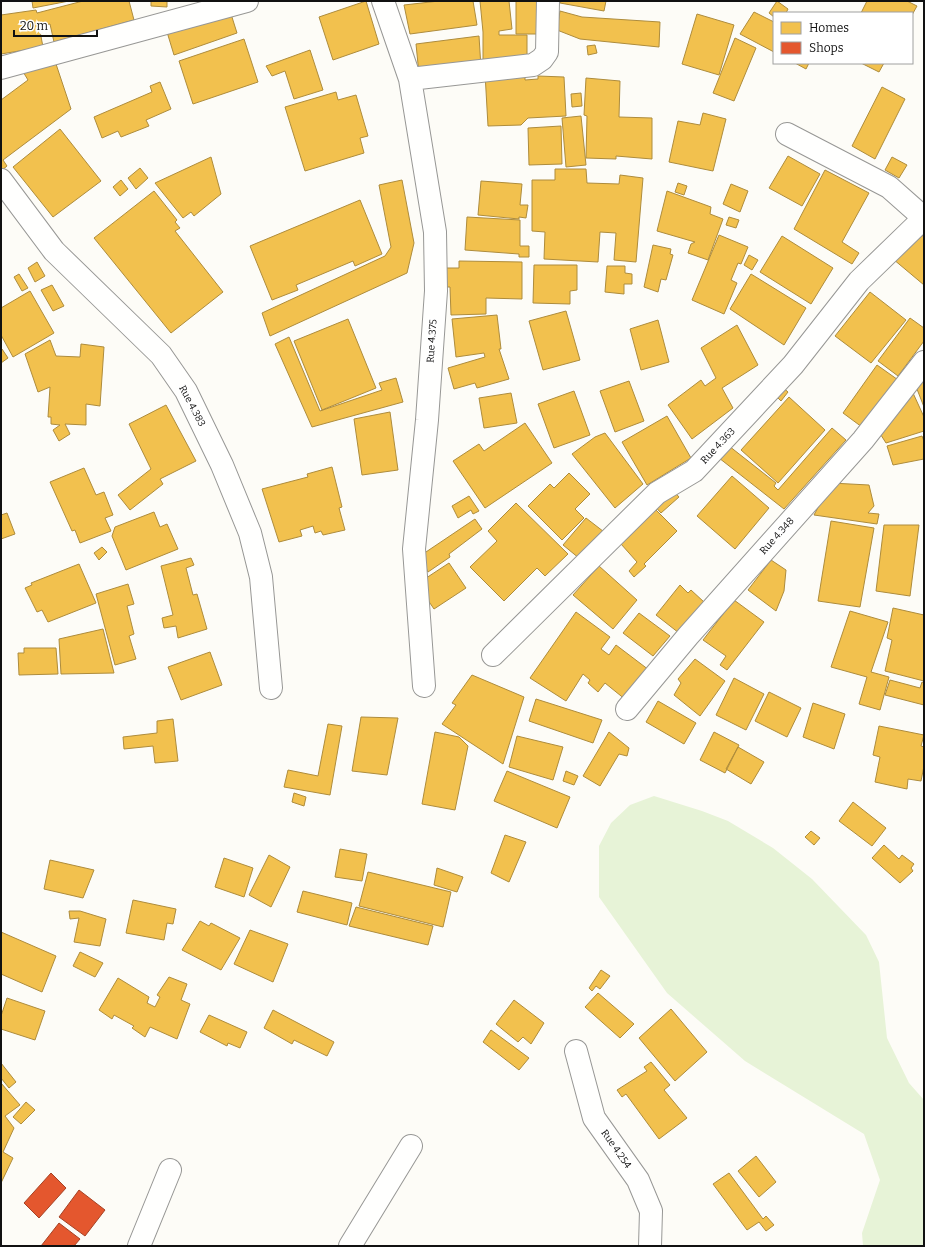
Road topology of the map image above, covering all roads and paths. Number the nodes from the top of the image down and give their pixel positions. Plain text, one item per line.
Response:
1 (247, 1) edge
2 (383, 1) edge
3 (548, 1) edge
4 (1, 68) edge
5 (410, 79) junction
6 (787, 134) dead end
7 (1, 180) edge
8 (924, 218) edge
9 (924, 362) edge
10 (494, 655) dead end
11 (424, 686) dead end
12 (271, 688) dead end
13 (627, 709) dead end
14 (576, 1051) dead end
15 (411, 1146) dead end
16 (170, 1170) dead end
17 (139, 1246) edge
18 (350, 1246) edge
19 (650, 1246) edge

1 - 4 street
2 - 5 street, Rue 4.375
3 - 5 street
5 - 11 street, Rue 4.375
6 - 8 street
7 - 12 street, Rue 4.383
8 - 10 street, Rue 4.363
9 - 13 street, Rue 4.348
14 - 19 street, Rue 4.254
15 - 18 street
16 - 17 street

